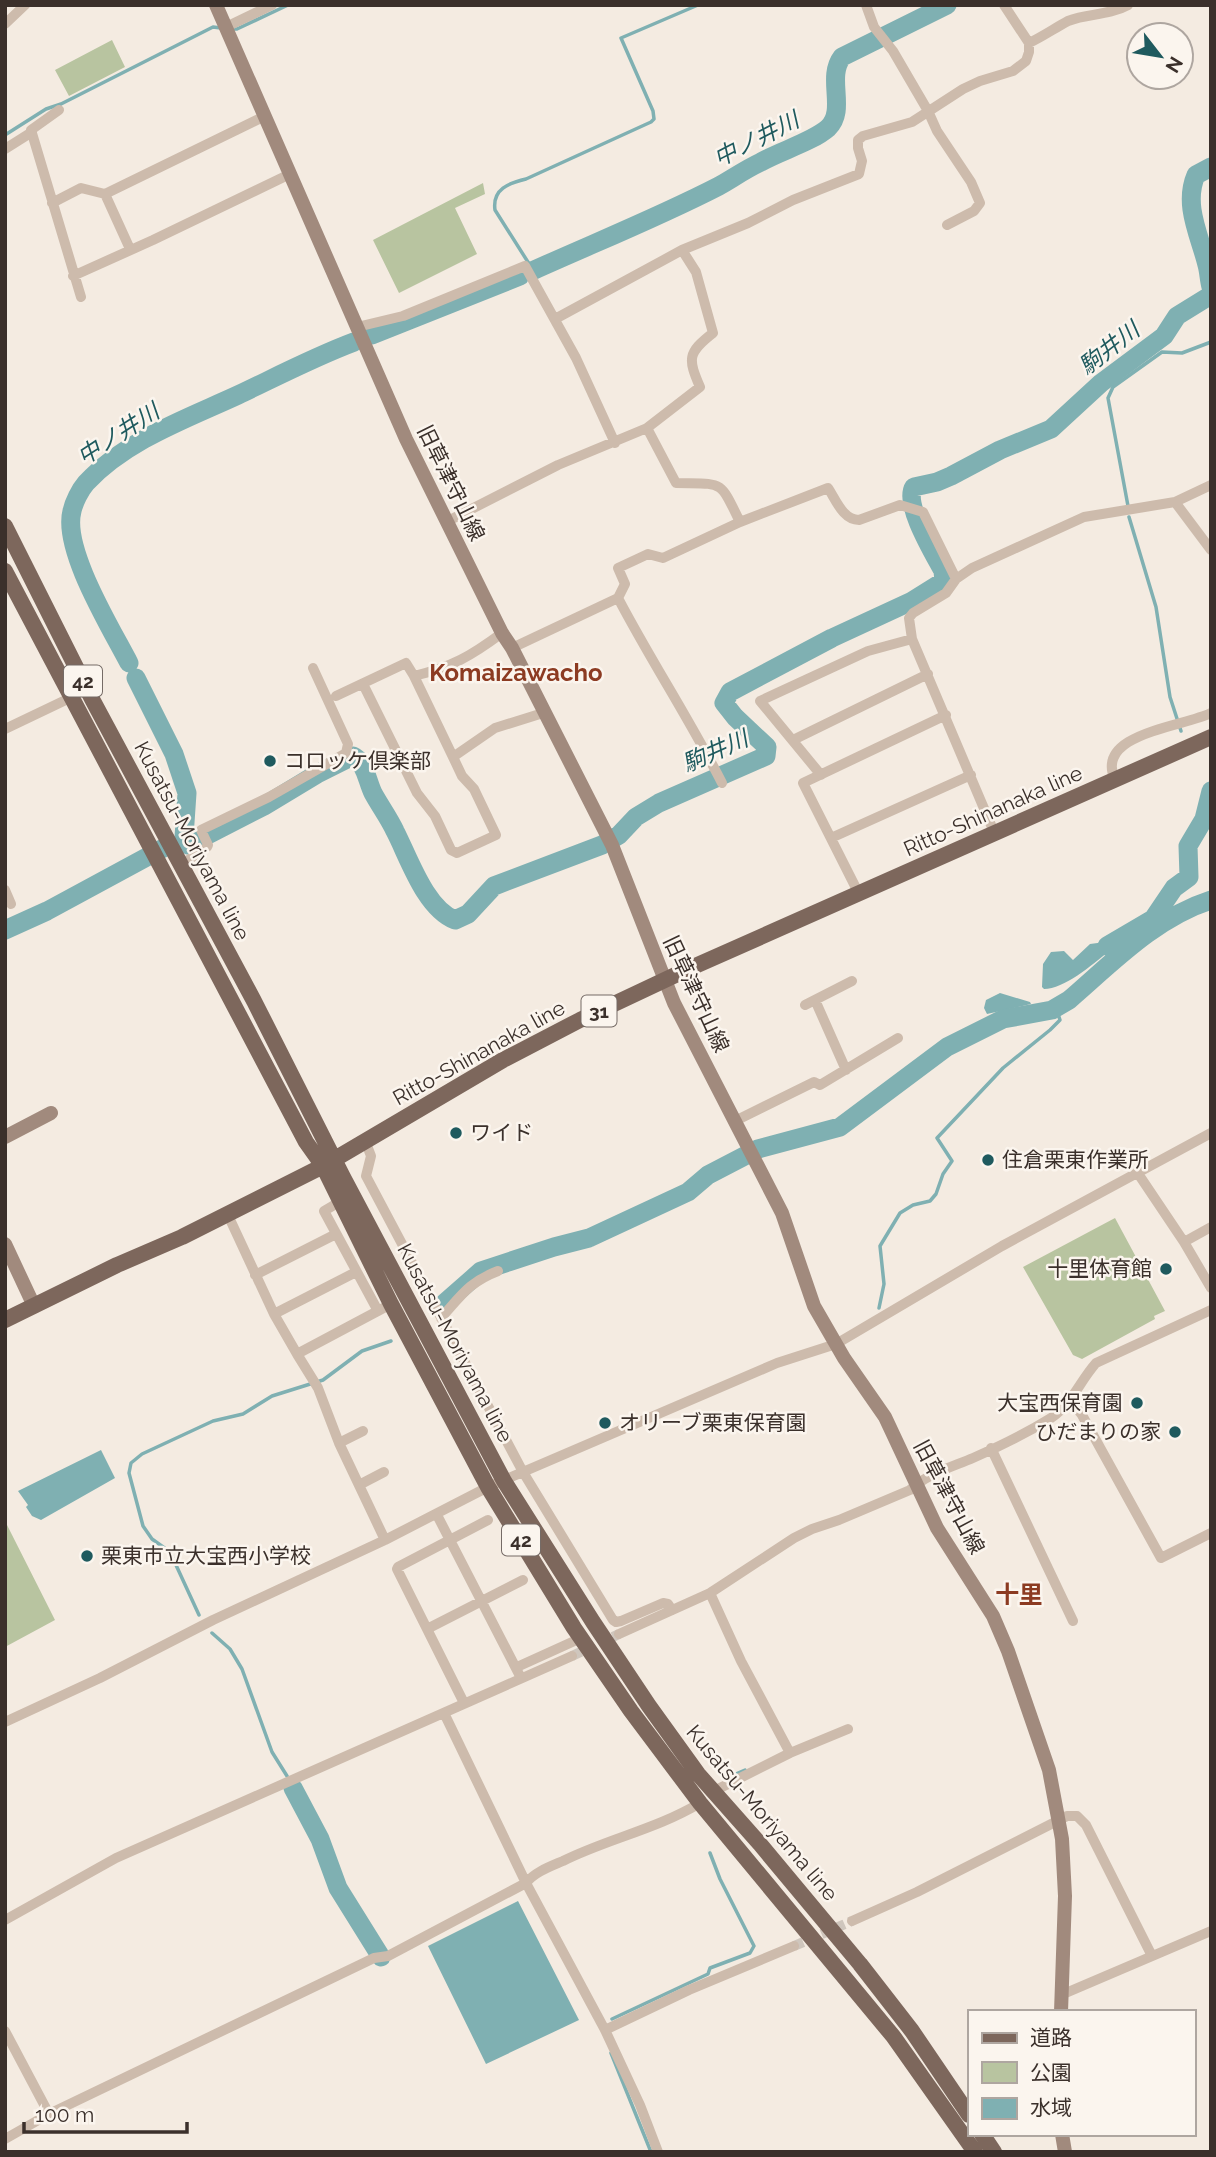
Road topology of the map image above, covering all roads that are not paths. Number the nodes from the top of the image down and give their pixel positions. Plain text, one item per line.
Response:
1 (25, 5) edge
2 (216, 5) edge
3 (272, 5) edge
4 (866, 5) edge
5 (1004, 5) edge
6 (1128, 5) edge
7 (5, 24) edge
8 (226, 27) junction
9 (1029, 43) junction
10 (60, 110) dead end
11 (928, 111) junction
12 (265, 116) junction
13 (32, 132) junction
14 (5, 149) edge
15 (290, 174) junction
16 (105, 194) junction
17 (52, 203) junction
18 (947, 225) dead end
19 (130, 249) junction
20 (682, 250) junction
21 (73, 275) junction
22 (81, 297) dead end
23 (555, 319) junction
24 (357, 327) junction
25 (647, 428) junction
26 (615, 443) junction
27 (1211, 485) edge
28 (1175, 502) junction
29 (446, 522) junction
30 (740, 522) junction
31 (5, 526) edge
32 (1211, 550) edge
33 (5, 571) edge
34 (956, 579) junction
35 (618, 598) junction
36 (502, 633) junction
37 (912, 639) junction
38 (512, 648) junction
39 (313, 668) dead end
40 (928, 674) junction
41 (414, 676) junction
42 (363, 684) junction
43 (336, 696) dead end
44 (72, 697) junction
45 (543, 713) junction
46 (1211, 713) edge
47 (946, 715) junction
48 (5, 729) edge
49 (1211, 737) edge
50 (793, 740) junction
51 (453, 757) junction
52 (821, 775) junction
53 (971, 775) junction
54 (1115, 780) junction
55 (722, 783) dead end
56 (994, 832) junction
57 (831, 838) junction
58 (179, 862) junction
59 (5, 890) edge
60 (859, 894) junction
61 (11, 904) dead end
62 (664, 980) junction
63 (852, 981) dead end
64 (898, 1038) dead end
65 (846, 1070) junction
66 (51, 1113) dead end
67 (735, 1121) junction
68 (1211, 1133) edge
69 (5, 1137) edge
70 (366, 1143) junction
71 (329, 1163) junction
72 (1137, 1172) junction
73 (341, 1201) junction
74 (227, 1213) junction
75 (1211, 1227) edge
76 (336, 1234) junction
77 (1184, 1242) junction
78 (5, 1244) edge
79 (498, 1271) dead end
80 (356, 1272) junction
81 (255, 1275) junction
82 (1211, 1289) edge
83 (34, 1306) junction
84 (384, 1308) junction
85 (1211, 1310) edge
86 (274, 1314) junction
87 (440, 1318) junction
88 (5, 1320) edge
89 (836, 1344) junction
90 (297, 1354) junction
91 (1070, 1399) junction
92 (363, 1431) dead end
93 (339, 1443) junction
94 (992, 1448) junction
95 (384, 1472) dead end
96 (523, 1472) junction
97 (504, 1481) junction
98 (916, 1484) junction
99 (359, 1485) junction
100 (488, 1487) junction
101 (437, 1515) junction
102 (488, 1520) dead end
103 (1211, 1533) edge
104 (450, 1539) junction
105 (385, 1540) junction
106 (523, 1580) dead end
107 (710, 1593) junction
108 (482, 1602) junction
109 (672, 1611) junction
110 (1073, 1620) dead end
111 (427, 1629) junction
112 (619, 1634) tunnel mouth
113 (581, 1639) junction
114 (572, 1656) tunnel mouth
115 (519, 1672) junction
116 (464, 1703) junction
117 (444, 1713) junction
118 (5, 1722) edge
119 (848, 1729) dead end
120 (790, 1753) junction
121 (706, 1798) junction
122 (1059, 1820) junction
123 (526, 1883) junction
124 (5, 1920) edge
125 (852, 1921) tunnel mouth
126 (1211, 1931) edge
127 (794, 1946) tunnel mouth
128 (1152, 1956) junction
129 (1062, 1995) junction
130 (1061, 2010) edge
131 (605, 2030) junction
132 (5, 2031) edge
133 (968, 2114) edge
134 (49, 2115) junction
135 (983, 2136) edge
136 (5, 2138) edge
137 (658, 2152) edge
138 (975, 2152) edge
139 (994, 2152) edge

1 - 7 street
2 - 8 street, 旧草津守山線
3 - 8 street
4 - 11 street
5 - 9 street
6 - 9 street
8 - 12 street, 旧草津守山線
9 - 11 street
10 - 13 street
11 - 18 street
11 - 20 street
12 - 15 street, 旧草津守山線
12 - 16 street
13 - 14 street
13 - 17 street
15 - 19 street
15 - 24 street, 旧草津守山線
16 - 17 street
16 - 19 street
17 - 21 street
19 - 21 street
20 - 23 street
20 - 25 street
21 - 22 street
23 - 24 street
23 - 26 street
24 - 29 street, 旧草津守山線
25 - 26 street
25 - 30 street
26 - 29 street
27 - 28 street
28 - 32 street
28 - 34 street
29 - 36 street, 旧草津守山線
30 - 34 street
30 - 35 street
31 - 58 main road, Kusatsu-Moriyama line / 42
33 - 44 main road, Kusatsu-Moriyama line / 42
34 - 37 street
35 - 38 street
35 - 55 street
36 - 38 street, 旧草津守山線
36 - 41 street
37 - 40 street
37 - 50 street
38 - 45 street, 旧草津守山線
39 - 58 street
40 - 47 street
40 - 50 street
41 - 42 street
41 - 51 street
42 - 43 street
42 - 51 street
44 - 48 street
44 - 71 main road, Kusatsu-Moriyama line / 42
45 - 51 street
45 - 62 street, 旧草津守山線
46 - 54 street
47 - 52 street
47 - 53 street
49 - 54 main road, Ritto-Shinanaka line / 31
50 - 52 street
52 - 57 street
53 - 56 street
53 - 57 street
54 - 56 main road, Ritto-Shinanaka line / 31
56 - 60 main road, Ritto-Shinanaka line / 31
57 - 60 street
58 - 71 main road, Kusatsu-Moriyama line / 42
59 - 61 street
60 - 62 main road, Ritto-Shinanaka line / 31
62 - 67 street, 旧草津守山線
62 - 70 main road, Ritto-Shinanaka line / 31
63 - 65 street
64 - 65 street
65 - 67 street
66 - 69 street
67 - 89 street, 旧草津守山線
68 - 72 street
70 - 71 main road, Ritto-Shinanaka line / 31
70 - 87 street
71 - 73 main road, Kusatsu-Moriyama line / 42
71 - 74 main road, Ritto-Shinanaka line / 31
71 - 97 main road, Kusatsu-Moriyama line / 42
72 - 77 street
72 - 89 street
73 - 76 street
73 - 84 main road, Kusatsu-Moriyama line / 42
74 - 81 street
74 - 83 main road, Ritto-Shinanaka line / 31
75 - 77 street
76 - 80 street
76 - 81 street
77 - 82 street
78 - 83 street
79 - 87 street
80 - 84 street
80 - 86 street
81 - 86 street
83 - 88 main road, Ritto-Shinanaka line / 31
84 - 90 street
84 - 100 main road, Kusatsu-Moriyama line / 42
85 - 91 street
86 - 90 street
87 - 96 street
89 - 96 street
89 - 98 street, 旧草津守山線
90 - 93 street
91 - 94 street
91 - 103 street
92 - 93 street
93 - 99 street
94 - 98 street
94 - 110 street
95 - 99 street
96 - 97 street
96 - 109 street
97 - 100 street
97 - 121 main road, Kusatsu-Moriyama line / 42
98 - 107 street
98 - 122 street, 旧草津守山線
99 - 105 street
100 - 101 street
100 - 113 main road, Kusatsu-Moriyama line / 42
101 - 104 street
101 - 105 street
102 - 104 street
104 - 108 street
104 - 111 street
105 - 118 street
106 - 108 street
107 - 109 street
107 - 120 street
108 - 111 street
108 - 115 street
109 - 112 street
111 - 116 street
113 - 115 street
113 - 121 main road, Kusatsu-Moriyama line / 42
114 - 115 street
115 - 116 street
116 - 117 street
117 - 123 street
117 - 124 street
119 - 120 street
120 - 121 street
121 - 123 street
121 - 133 main road, Kusatsu-Moriyama line / 42
121 - 138 main road, Kusatsu-Moriyama line / 42
122 - 125 street
122 - 128 street
122 - 129 street, 旧草津守山線
123 - 131 street
123 - 134 street
126 - 128 street
127 - 131 street
128 - 129 street
129 - 130 street, 旧草津守山線
131 - 137 street
132 - 134 street
134 - 136 street
135 - 139 main road

